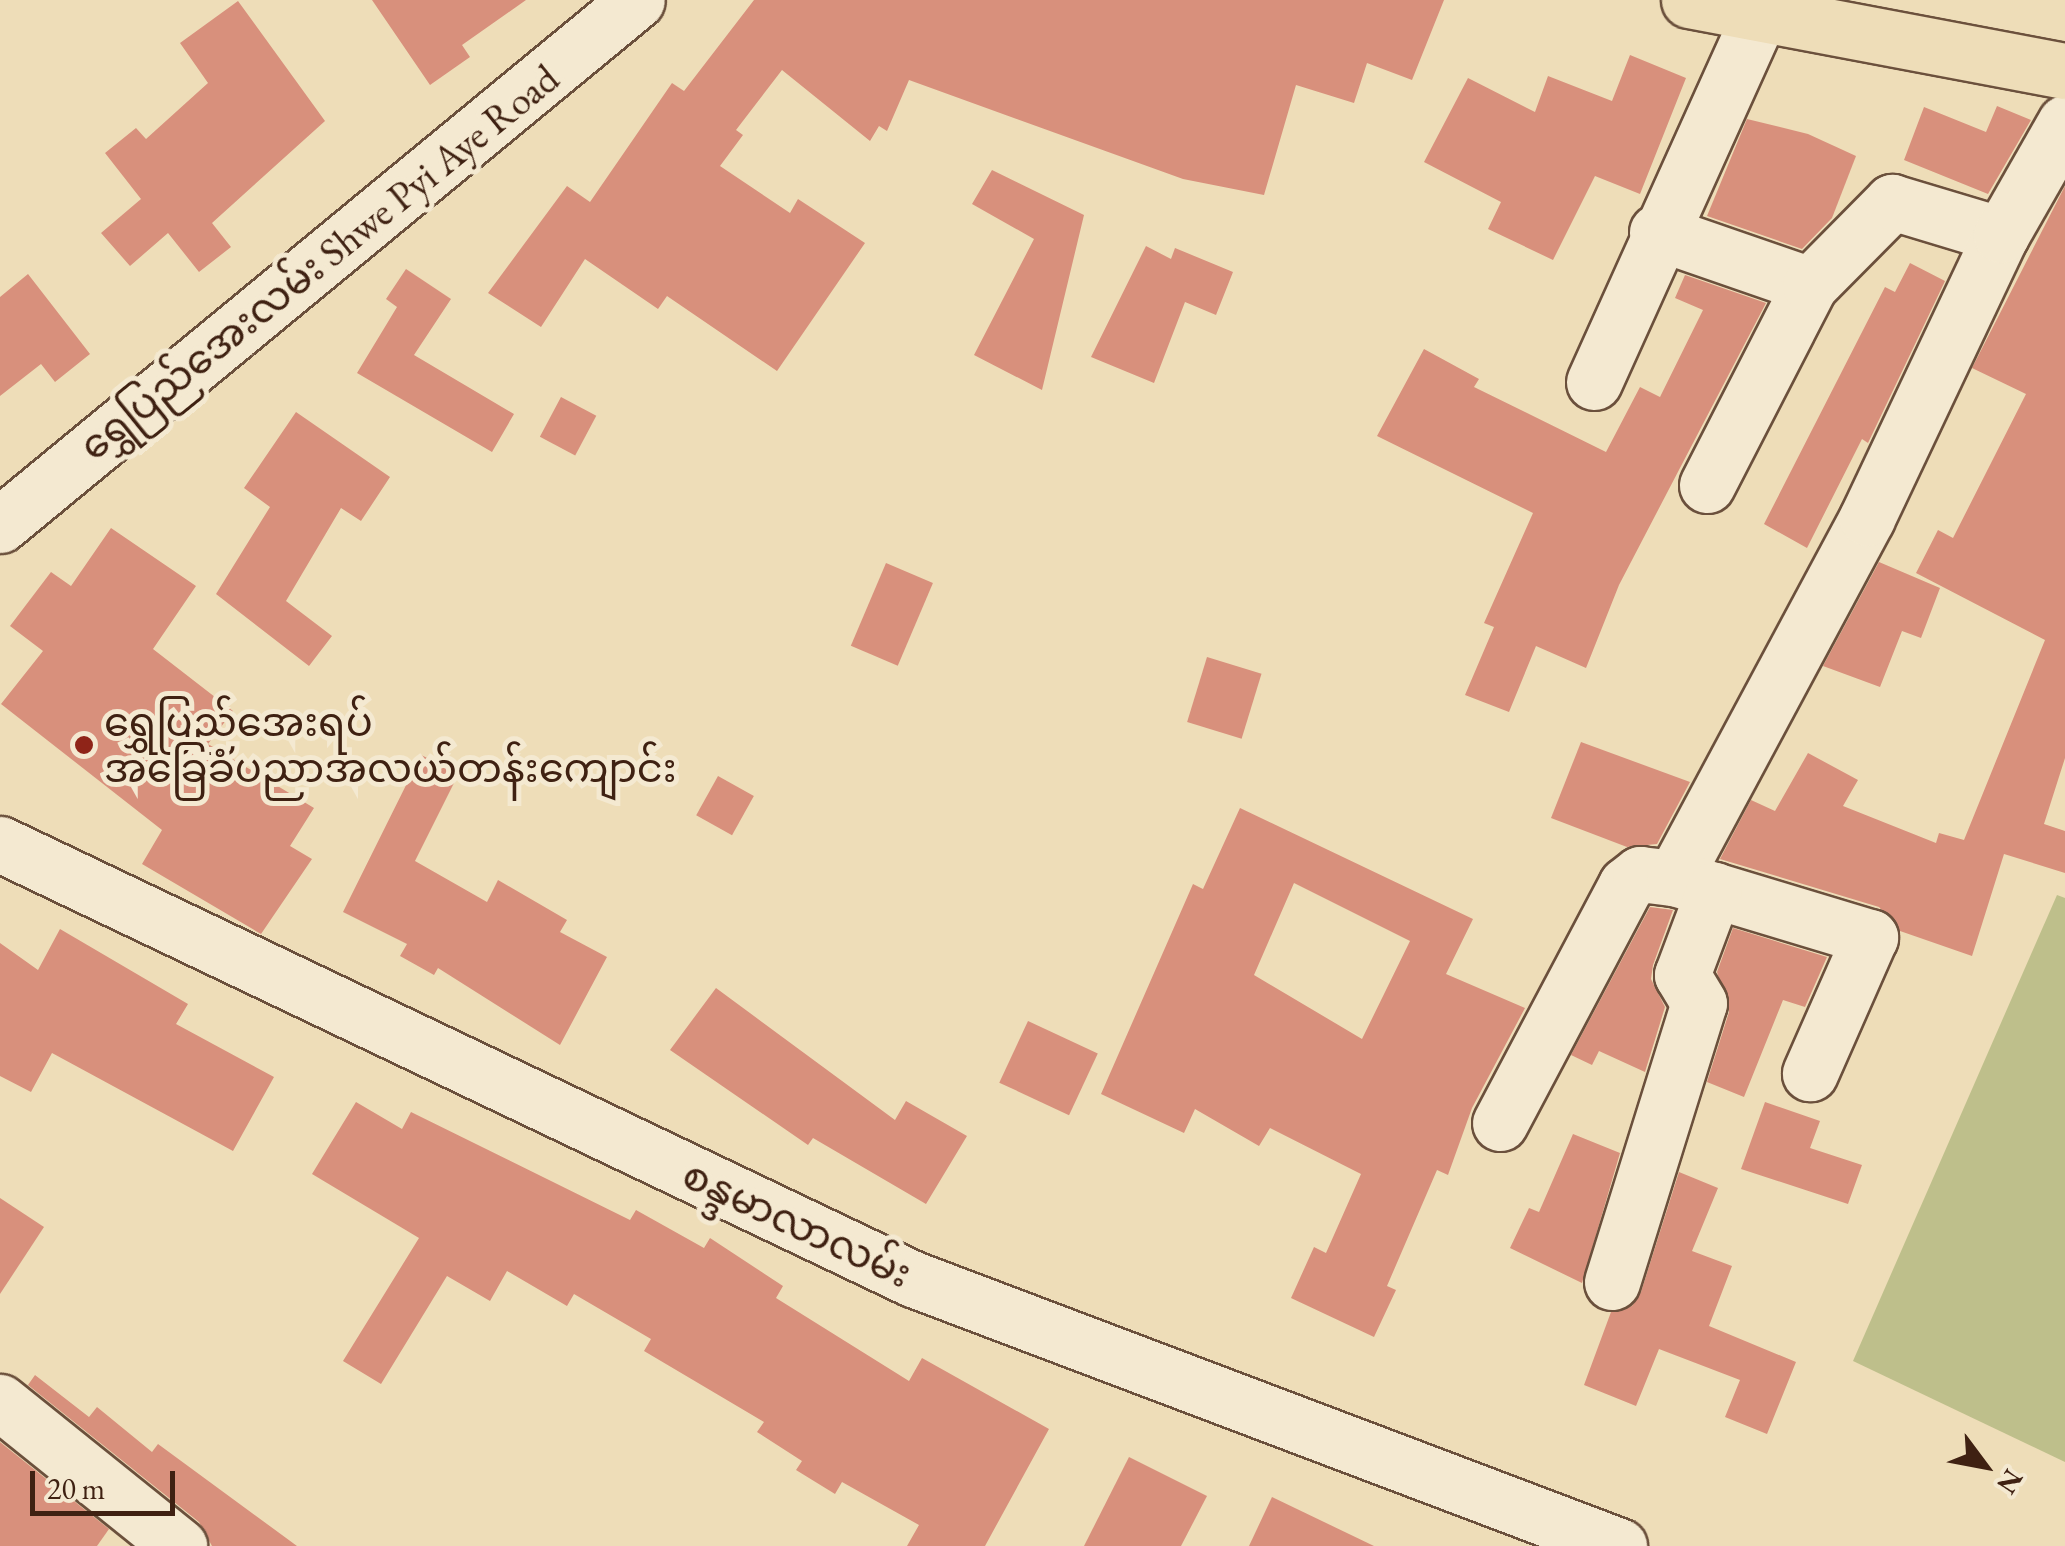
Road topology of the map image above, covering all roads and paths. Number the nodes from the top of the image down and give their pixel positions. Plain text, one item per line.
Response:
1 (638, 0) edge
2 (1689, 0) edge
3 (1760, 14) junction
4 (2065, 71) edge
5 (2065, 122) edge
6 (1657, 232) junction
7 (2001, 236) junction
8 (1810, 285) junction
9 (1594, 382) dead end
10 (1707, 485) dead end
11 (0, 525) edge
12 (0, 844) edge
13 (1694, 884) junction
14 (1810, 1073) dead end
15 (1500, 1124) dead end
16 (1612, 1282) dead end
17 (0, 1402) edge
18 (180, 1546) edge
19 (1620, 1546) edge

1 - 11 street, ရွှေပြည်အေးလမ်း Shwe Pyi Aye Road
2 - 3 highway
3 - 4 highway
3 - 6 street
5 - 7 street
6 - 8 street
6 - 9 street
7 - 8 street
7 - 13 street
8 - 10 street
12 - 19 street, စန္ဒမာလာလမ်း
13 - 14 street
13 - 15 street
13 - 16 street
17 - 18 street

